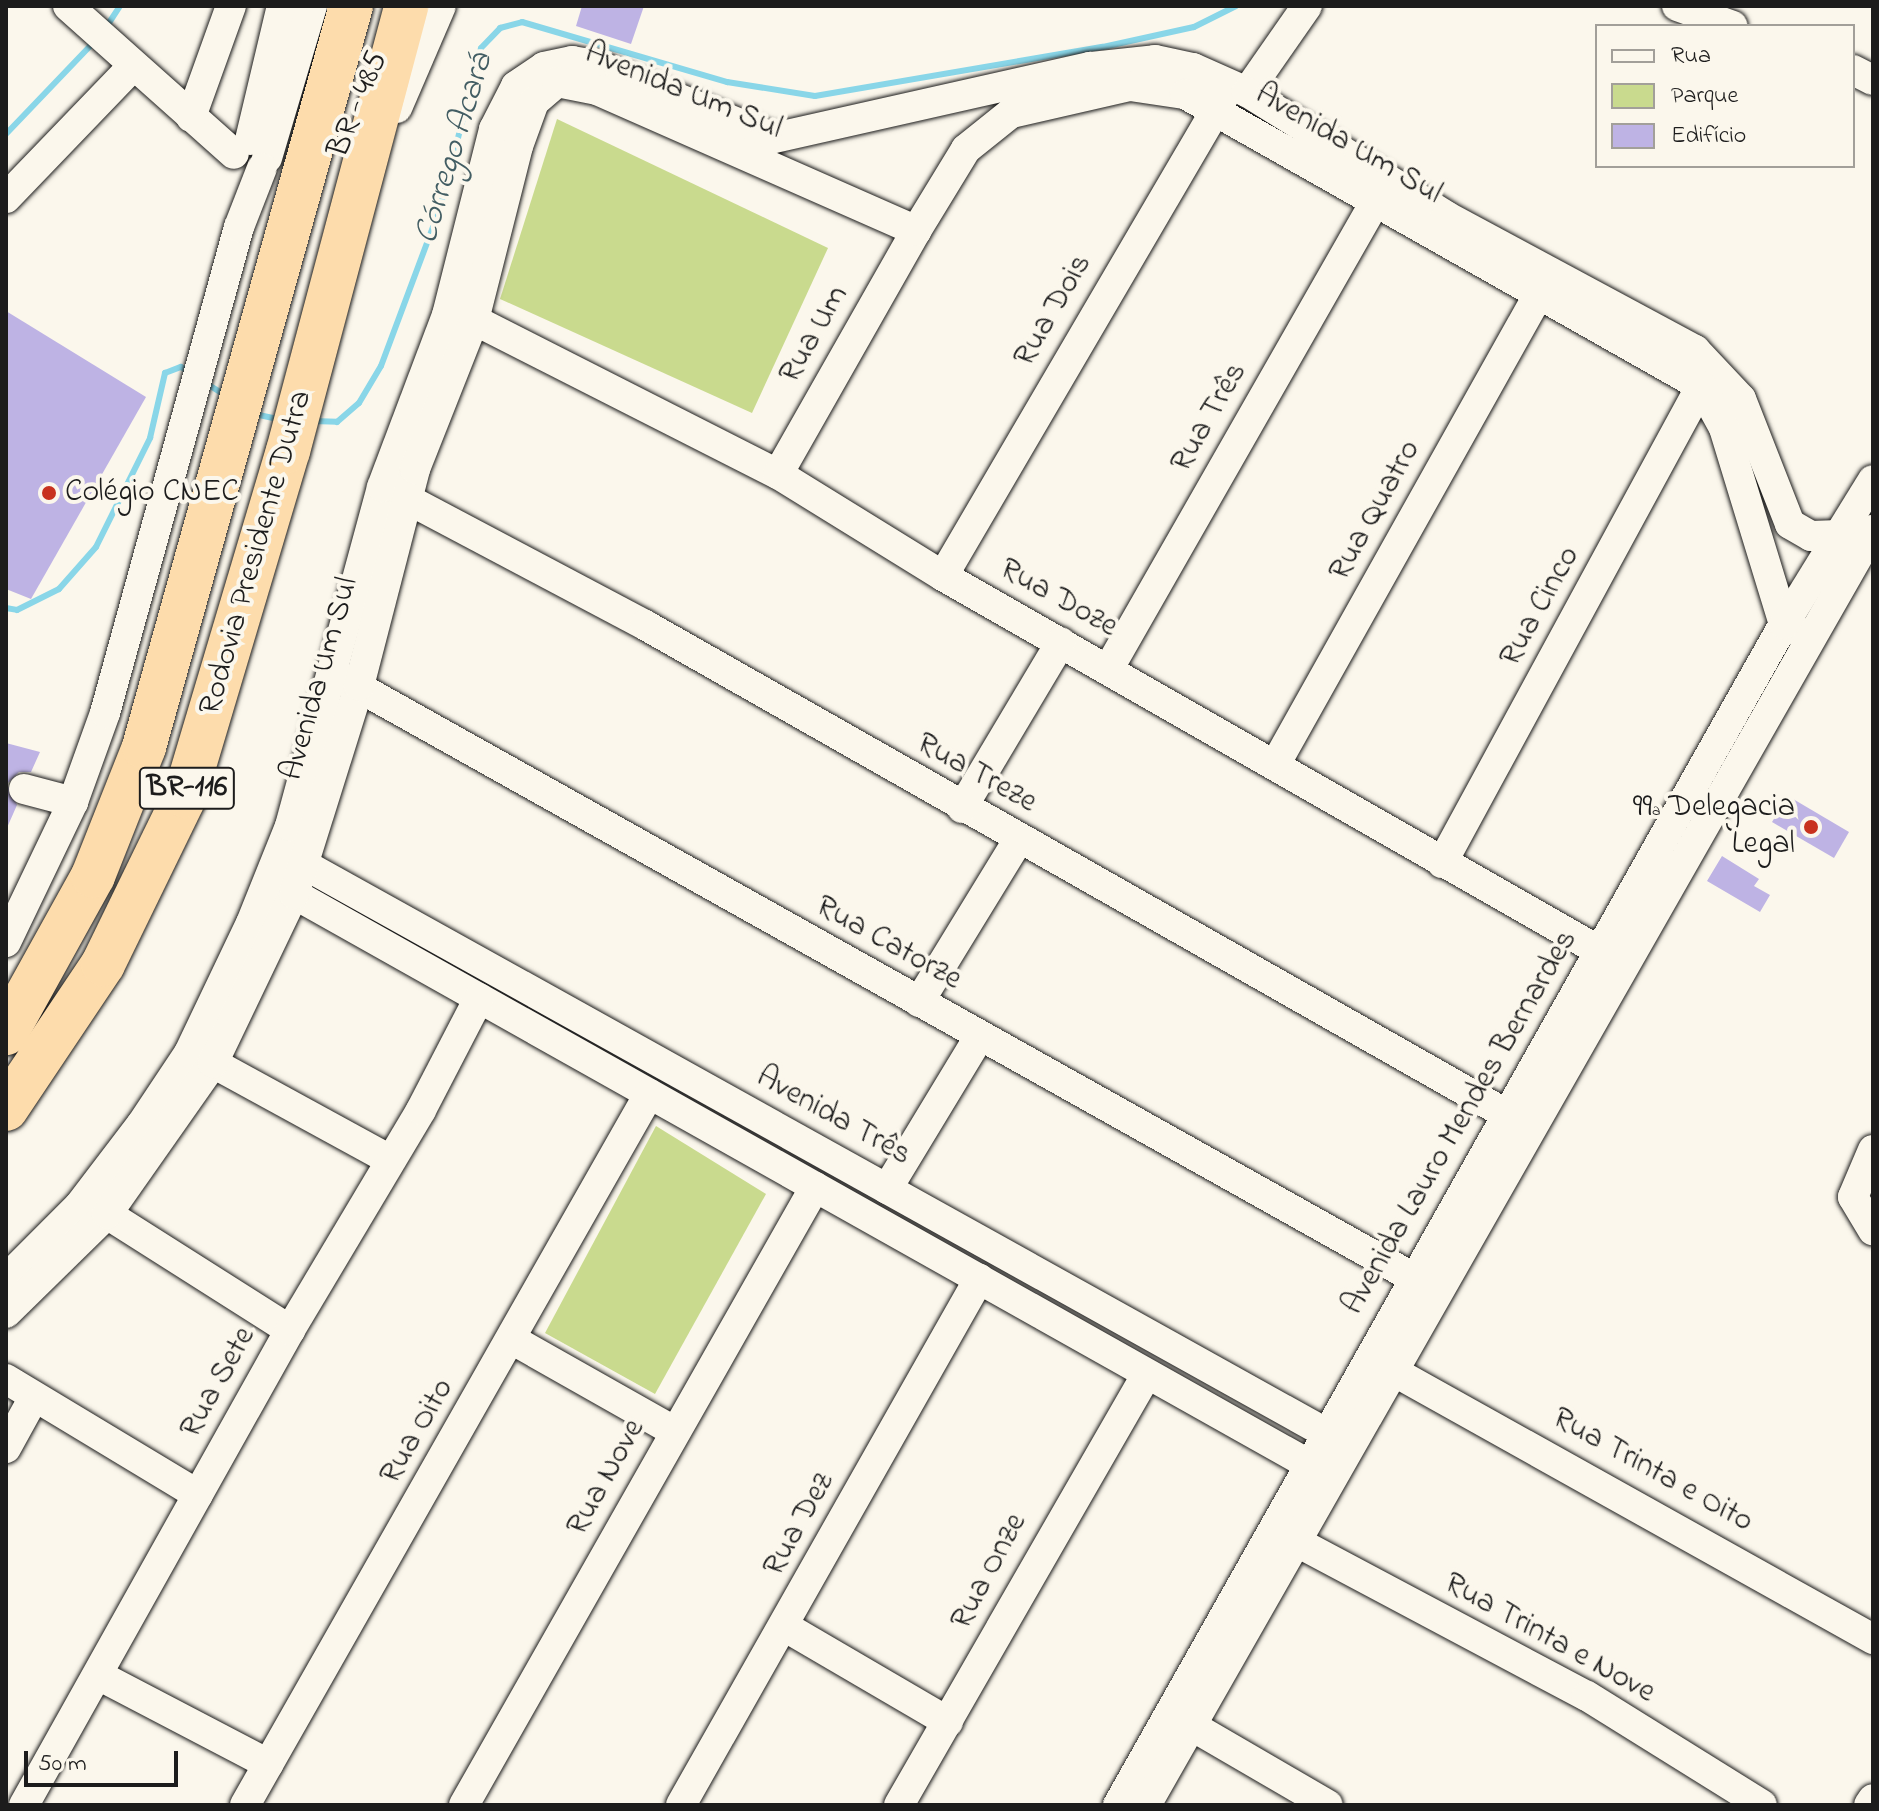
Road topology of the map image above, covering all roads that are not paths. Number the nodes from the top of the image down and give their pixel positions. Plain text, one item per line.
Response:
1 (68, 6) edge
2 (234, 6) edge
3 (282, 6) edge
4 (312, 6) edge
5 (351, 6) edge
6 (406, 6) edge
7 (441, 6) edge
8 (1307, 6) edge
9 (1677, 6) edge
10 (1727, 24) edge
11 (272, 41) junction
12 (124, 57) junction
13 (1855, 71) edge
14 (1093, 80) junction
15 (1873, 80) edge
16 (1232, 95) junction
17 (191, 117) junction
18 (1294, 121) junction
19 (1278, 147) junction
20 (771, 150) junction
21 (244, 153) junction
22 (6, 198) edge
23 (1374, 204) junction
24 (916, 231) junction
25 (347, 232) junction
26 (1513, 266) junction
27 (1540, 292) junction
28 (474, 320) junction
29 (1618, 323) junction
30 (1701, 386) junction
31 (1736, 422) junction
32 (778, 474) junction
33 (1871, 489) edge
34 (409, 500) junction
35 (1873, 530) edge
36 (1839, 535) junction
37 (943, 576) junction
38 (364, 610) junction
39 (1784, 624) junction
40 (1811, 638) junction
41 (1061, 642) junction
42 (1109, 668) junction
43 (330, 673) junction
44 (359, 686) junction
45 (1744, 727) junction
46 (1275, 765) junction
47 (320, 767) junction
48 (24, 789) dead end
49 (73, 802) junction
50 (962, 808) junction
51 (1019, 839) junction
52 (1442, 863) junction
53 (305, 865) junction
54 (294, 894) junction
55 (424, 931) junction
56 (6, 942) edge
57 (1601, 952) junction
58 (412, 960) junction
59 (246, 966) junction
60 (479, 998) junction
61 (919, 1002) junction
62 (593, 1025) junction
63 (6, 1033) edge
64 (979, 1037) junction
65 (1566, 1041) junction
66 (577, 1053) junction
67 (213, 1063) junction
68 (649, 1094) junction
69 (725, 1098) junction
70 (6, 1109) edge
71 (1508, 1115) junction
72 (713, 1129) junction
73 (151, 1132) junction
74 (1873, 1150) edge
75 (390, 1160) junction
76 (815, 1187) junction
77 (887, 1189) junction
78 (1478, 1192) junction
79 (107, 1214) junction
80 (938, 1217) junction
81 (1873, 1230) edge
82 (921, 1247) junction
83 (21, 1276) edge
84 (1412, 1277) junction
85 (979, 1279) junction
86 (1091, 1302) junction
87 (6, 1313) edge
88 (290, 1330) junction
89 (1075, 1333) junction
90 (513, 1340) junction
91 (1393, 1371) junction
92 (1147, 1374) junction
93 (6, 1379) edge
94 (1232, 1381) junction
95 (34, 1397) junction
96 (1214, 1412) junction
97 (1344, 1423) junction
98 (674, 1431) junction
99 (6, 1448) edge
100 (1320, 1471) junction
101 (198, 1495) junction
102 (1297, 1542) junction
103 (1239, 1614) junction
104 (784, 1626) junction
105 (1873, 1639) edge
106 (100, 1676) junction
107 (948, 1722) junction
108 (1192, 1726) junction
109 (268, 1764) junction
110 (1713, 1794) edge
111 (1873, 1799) edge
112 (1133, 1802) edge
113 (24, 1805) edge
114 (245, 1805) edge
115 (464, 1805) edge
116 (681, 1805) edge
117 (899, 1805) edge
118 (1328, 1805) edge
119 (1762, 1805) edge
120 (1869, 1805) edge

1 - 12 street
2 - 11 street
2 - 17 street
3 - 11 street
4 - 21 street
5 - 63 highway, Rodovia Presidente Dutra / BR-116
6 - 25 highway, Rodovia Presidente Dutra / BR-116
7 - 25 street, BR - 485
8 - 16 street, Rua Dois
9 - 10 street
11 - 21 street
12 - 17 street
12 - 22 street
13 - 15 street
14 - 16 street, Avenida Um Sul
14 - 20 street, Avenida Um Sul
14 - 24 street, Avenida Um Sul
16 - 18 street, Avenida Um Sul
16 - 19 street, Avenida Um Sul
16 - 37 street, Rua Dois
17 - 21 street
18 - 19 street
18 - 26 street, Avenida Um Sul
19 - 23 street, Avenida Um Sul
20 - 24 street, Avenida Um Sul
20 - 28 street, Avenida Um Sul
20 - 38 street, Avenida Um Sul
21 - 49 street
23 - 26 street, Avenida Um Sul
23 - 42 street, Rua Três
24 - 32 street, Rua Um
25 - 70 highway, Rodovia Presidente Dutra / BR-116
26 - 27 street, Avenida Um Sul
26 - 29 street, Avenida Um Sul
27 - 29 street, Avenida Um Sul
27 - 46 street, Rua Quatro
28 - 32 street, Rua Doze
28 - 34 street, Avenida Um Sul
29 - 30 street, Avenida Um Sul
29 - 31 street, Avenida Um Sul
30 - 31 street, Avenida Um Sul
30 - 52 street, Rua Cinco
31 - 36 street, Avenida Um Sul
31 - 39 street, Avenida Um Sul
32 - 37 street, Rua Doze
33 - 36 street, Avenida Lauro Mendes Bernardes
34 - 38 street, Avenida Um Sul
34 - 50 street, Rua Treze
35 - 40 street, Avenida Lauro Mendes Bernardes
36 - 39 street, Avenida Lauro Mendes Bernardes
37 - 41 street, Rua Doze
38 - 43 street, Avenida Um Sul
38 - 44 street, Avenida Um Sul
39 - 40 street
39 - 45 street, Avenida Lauro Mendes Bernardes
40 - 45 street, Avenida Lauro Mendes Bernardes
41 - 42 street, Rua Doze
41 - 50 street
42 - 46 street, Rua Doze
43 - 44 street, Rua Catorze
43 - 47 street, Avenida Um Sul
44 - 47 street, Avenida Um Sul
44 - 61 street, Rua Catorze
45 - 57 street, Avenida Lauro Mendes Bernardes
45 - 65 street, Avenida Lauro Mendes Bernardes
46 - 52 street, Rua Doze
47 - 53 street, Avenida Um Sul
47 - 59 street, Avenida Um Sul
48 - 49 street
49 - 56 street
50 - 51 street, Rua Treze
51 - 61 street
51 - 71 street, Rua Treze
52 - 57 street, Rua Doze
53 - 54 street, Avenida Um Sul
53 - 55 street, Avenida Três
54 - 58 street
54 - 59 street, Avenida Um Sul
55 - 58 street
55 - 62 street, Avenida Três
57 - 65 street, Avenida Lauro Mendes Bernardes
58 - 60 street
59 - 67 street, Avenida Um Sul
59 - 73 street, Avenida Um Sul
60 - 66 street
60 - 75 street, Rua Sete
61 - 64 street, Rua Catorze
62 - 66 street
62 - 69 street, Avenida Três
64 - 77 street
64 - 84 street, Rua Catorze
65 - 71 street, Avenida Lauro Mendes Bernardes
65 - 78 street, Avenida Lauro Mendes Bernardes
66 - 68 street
67 - 73 street, Avenida Um Sul
67 - 75 street
68 - 72 street
68 - 90 street, Rua Oito
69 - 72 street
69 - 77 street, Avenida Três
71 - 78 street, Avenida Lauro Mendes Bernardes
72 - 76 street
73 - 79 street, Avenida Um Sul
73 - 83 street, Avenida Um Sul
74 - 81 street
75 - 88 street, Rua Sete
76 - 82 street
76 - 98 street, Rua Nove
77 - 80 street, Avenida Três
78 - 84 street, Avenida Lauro Mendes Bernardes
78 - 91 street, Avenida Lauro Mendes Bernardes
79 - 83 street, Avenida Um Sul
79 - 88 street
80 - 82 street
80 - 86 street, Avenida Três
82 - 85 street
83 - 87 street, Avenida Um Sul
84 - 97 street, Avenida Lauro Mendes Bernardes
85 - 89 street
85 - 104 street, Rua Dez
86 - 89 street
86 - 94 street, Avenida Três
88 - 101 street, Rua Sete
89 - 92 street
90 - 98 street
90 - 109 street, Rua Oito
91 - 97 street, Avenida Lauro Mendes Bernardes
91 - 105 street, Rua Trinta e Oito
92 - 96 street
92 - 107 street, Rua Onze
93 - 95 street
94 - 96 street
94 - 97 street, Avenida Três
95 - 99 street
95 - 101 street
96 - 100 street
97 - 100 street, Avenida Lauro Mendes Bernardes
97 - 100 street, Avenida Lauro Mendes Bernardes
98 - 115 street, Rua Nove
100 - 102 street, Avenida Lauro Mendes Bernardes
100 - 103 street, Avenida Lauro Mendes Bernardes
101 - 106 street, Rua Sete
102 - 103 street, Avenida Lauro Mendes Bernardes
102 - 110 street, Rua Trinta e Nove
103 - 108 street, Avenida Lauro Mendes Bernardes
103 - 112 street, Avenida Lauro Mendes Bernardes
104 - 107 street
104 - 116 street, Rua Dez
106 - 109 street
106 - 113 street, Rua Sete
107 - 117 street, Rua Onze
108 - 112 street, Avenida Lauro Mendes Bernardes
108 - 118 street
109 - 114 street, Rua Oito
110 - 119 street, Rua Trinta e Nove
111 - 120 street

